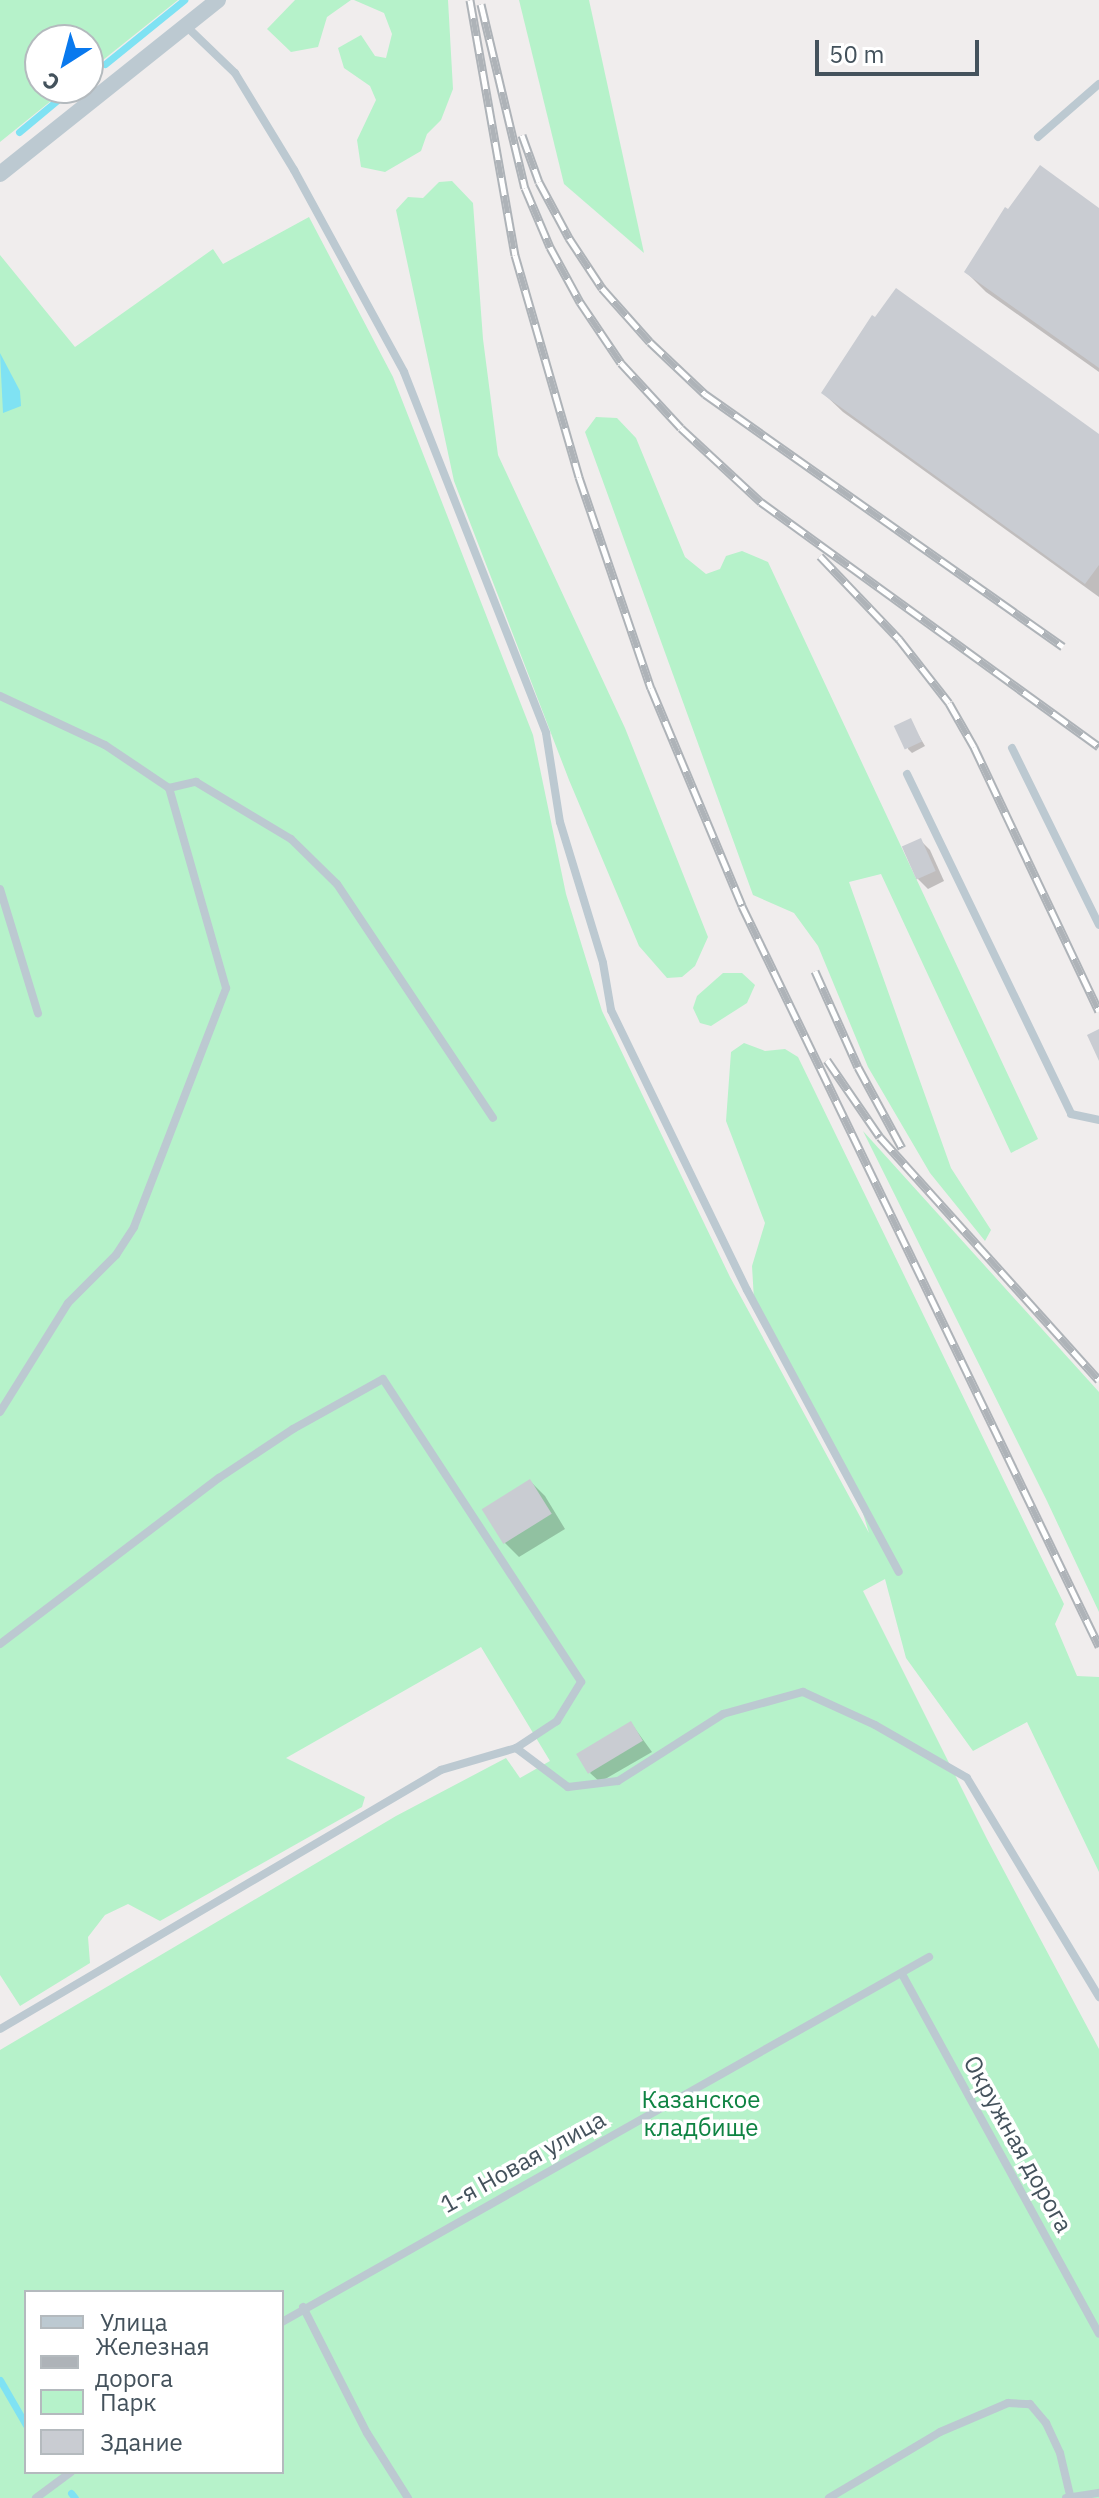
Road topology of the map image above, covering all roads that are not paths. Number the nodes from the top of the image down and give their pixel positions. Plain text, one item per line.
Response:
1 (218, 0) edge
2 (186, 26) junction
3 (1099, 84) edge
4 (1038, 137) dead end
5 (0, 174) edge
6 (0, 696) edge
7 (1012, 748) dead end
8 (907, 774) dead end
9 (169, 788) junction
10 (0, 889) edge
11 (1099, 925) edge
12 (38, 1013) dead end
13 (493, 1118) dead end
14 (1099, 1120) edge
15 (0, 1412) edge
16 (899, 1572) dead end
17 (0, 1644) edge
18 (516, 1748) junction
19 (929, 1957) dead end
20 (902, 1974) junction
21 (1099, 1997) edge
22 (0, 2029) edge
23 (303, 2307) junction
24 (284, 2321) edge
25 (1099, 2334) edge
26 (68, 2474) edge
27 (1099, 2493) edge
28 (1068, 2497) edge
29 (36, 2498) edge
30 (408, 2498) edge
31 (829, 2498) edge

1 - 2 street
2 - 5 street
2 - 16 lane
3 - 4 lane
6 - 9 lane
7 - 11 lane
8 - 14 lane
9 - 13 lane
9 - 15 lane
10 - 12 lane
17 - 18 lane
18 - 21 lane
18 - 22 lane
19 - 20 lane, 1-я Новая улица
20 - 23 lane, 1-я Новая улица
20 - 25 lane, Окружная дорога
23 - 24 lane, 1-я Новая улица
23 - 30 lane
26 - 29 lane
27 - 28 lane
28 - 31 lane

